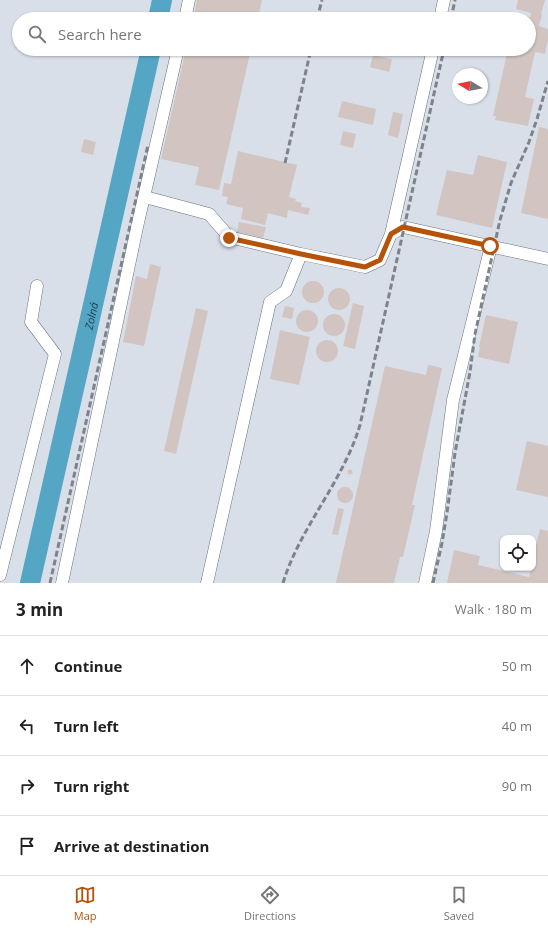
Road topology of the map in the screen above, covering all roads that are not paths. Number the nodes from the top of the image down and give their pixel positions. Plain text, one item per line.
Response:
1 (189, 0) edge
2 (444, 0) edge
3 (186, 12) edge
4 (441, 12) edge
5 (176, 56) edge
6 (431, 56) edge
7 (145, 197) junction
8 (391, 234) junction
9 (490, 246) junction
10 (301, 254) junction
11 (548, 259) edge
12 (37, 286) dead end
13 (0, 575) edge
14 (62, 583) edge
15 (208, 583) edge
16 (425, 583) edge

1 - 3 lane
2 - 4 lane
5 - 7 lane
6 - 8 lane
7 - 10 lane
7 - 14 lane
8 - 9 lane
8 - 10 lane
9 - 11 lane
9 - 16 lane
10 - 15 lane
12 - 13 lane

